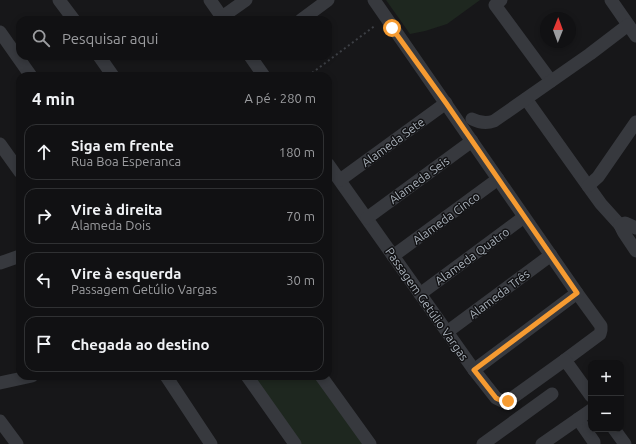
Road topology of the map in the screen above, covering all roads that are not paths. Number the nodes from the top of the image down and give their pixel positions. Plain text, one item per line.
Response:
1 (59, 0) edge
2 (210, 0) edge
3 (246, 0) edge
4 (328, 0) edge
5 (374, 0) edge
6 (501, 0) edge
7 (611, 0) edge
8 (71, 16) edge
9 (221, 16) edge
10 (227, 16) edge
11 (306, 16) edge
12 (628, 25) junction
13 (0, 32) edge
14 (636, 36) edge
15 (16, 55) edge
16 (20, 60) edge
17 (102, 60) edge
18 (254, 60) edge
19 (28, 72) edge
20 (110, 72) edge
21 (261, 72) edge
22 (551, 81) junction
23 (526, 99) junction
24 (446, 103) junction
25 (472, 119) dead end
26 (636, 122) edge
27 (472, 141) junction
28 (0, 144) edge
29 (16, 166) edge
30 (332, 169) edge
31 (498, 179) junction
32 (340, 180) junction
33 (588, 186) junction
34 (524, 217) junction
35 (367, 218) junction
36 (620, 225) junction
37 (636, 228) edge
38 (636, 251) edge
39 (550, 255) junction
40 (393, 256) junction
41 (16, 257) edge
42 (0, 263) edge
43 (577, 293) junction
44 (420, 294) junction
45 (447, 332) junction
46 (565, 360) junction
47 (474, 370) junction
48 (16, 379) edge
49 (169, 380) edge
50 (250, 380) edge
51 (324, 380) edge
52 (0, 382) edge
53 (588, 392) edge
54 (552, 394) dead end
55 (588, 412) edge
56 (578, 419) junction
57 (0, 421) edge
58 (616, 432) edge
59 (17, 444) edge
60 (210, 444) edge
61 (295, 444) edge
62 (370, 444) edge
63 (483, 444) edge
64 (542, 444) edge
65 (594, 444) edge
66 (625, 444) edge

1 - 8 street
2 - 9 street
3 - 10 street
4 - 11 street
5 - 24 street
6 - 22 street
7 - 12 street
12 - 14 street
12 - 22 street
13 - 15 street
16 - 19 street
17 - 20 street
18 - 21 street
22 - 23 street
23 - 25 street
23 - 33 street
24 - 27 street
24 - 32 street, Alameda Sete
26 - 33 street
27 - 31 street
27 - 35 street, Alameda Seis
28 - 29 street
30 - 32 street, Passagem Getúlio Vargas
31 - 34 street
31 - 40 street, Alameda Cinco
32 - 35 street, Passagem Getúlio Vargas
33 - 36 street
34 - 39 street
34 - 44 street, Alameda Quatro
35 - 40 street, Passagem Getúlio Vargas
36 - 37 street
36 - 38 street
39 - 43 street
39 - 45 street, Alameda Três
40 - 44 street, Passagem Getúlio Vargas
41 - 42 street
43 - 46 street, Passagem Getúlio Vargas
43 - 47 street
44 - 45 street, Passagem Getúlio Vargas
45 - 47 street, Passagem Getúlio Vargas
46 - 47 street, Passagem Getúlio Vargas
46 - 53 street
48 - 52 street
49 - 60 street
50 - 61 street
51 - 62 street
54 - 63 street
55 - 56 street
56 - 64 street
56 - 65 street
57 - 59 street
58 - 66 street

